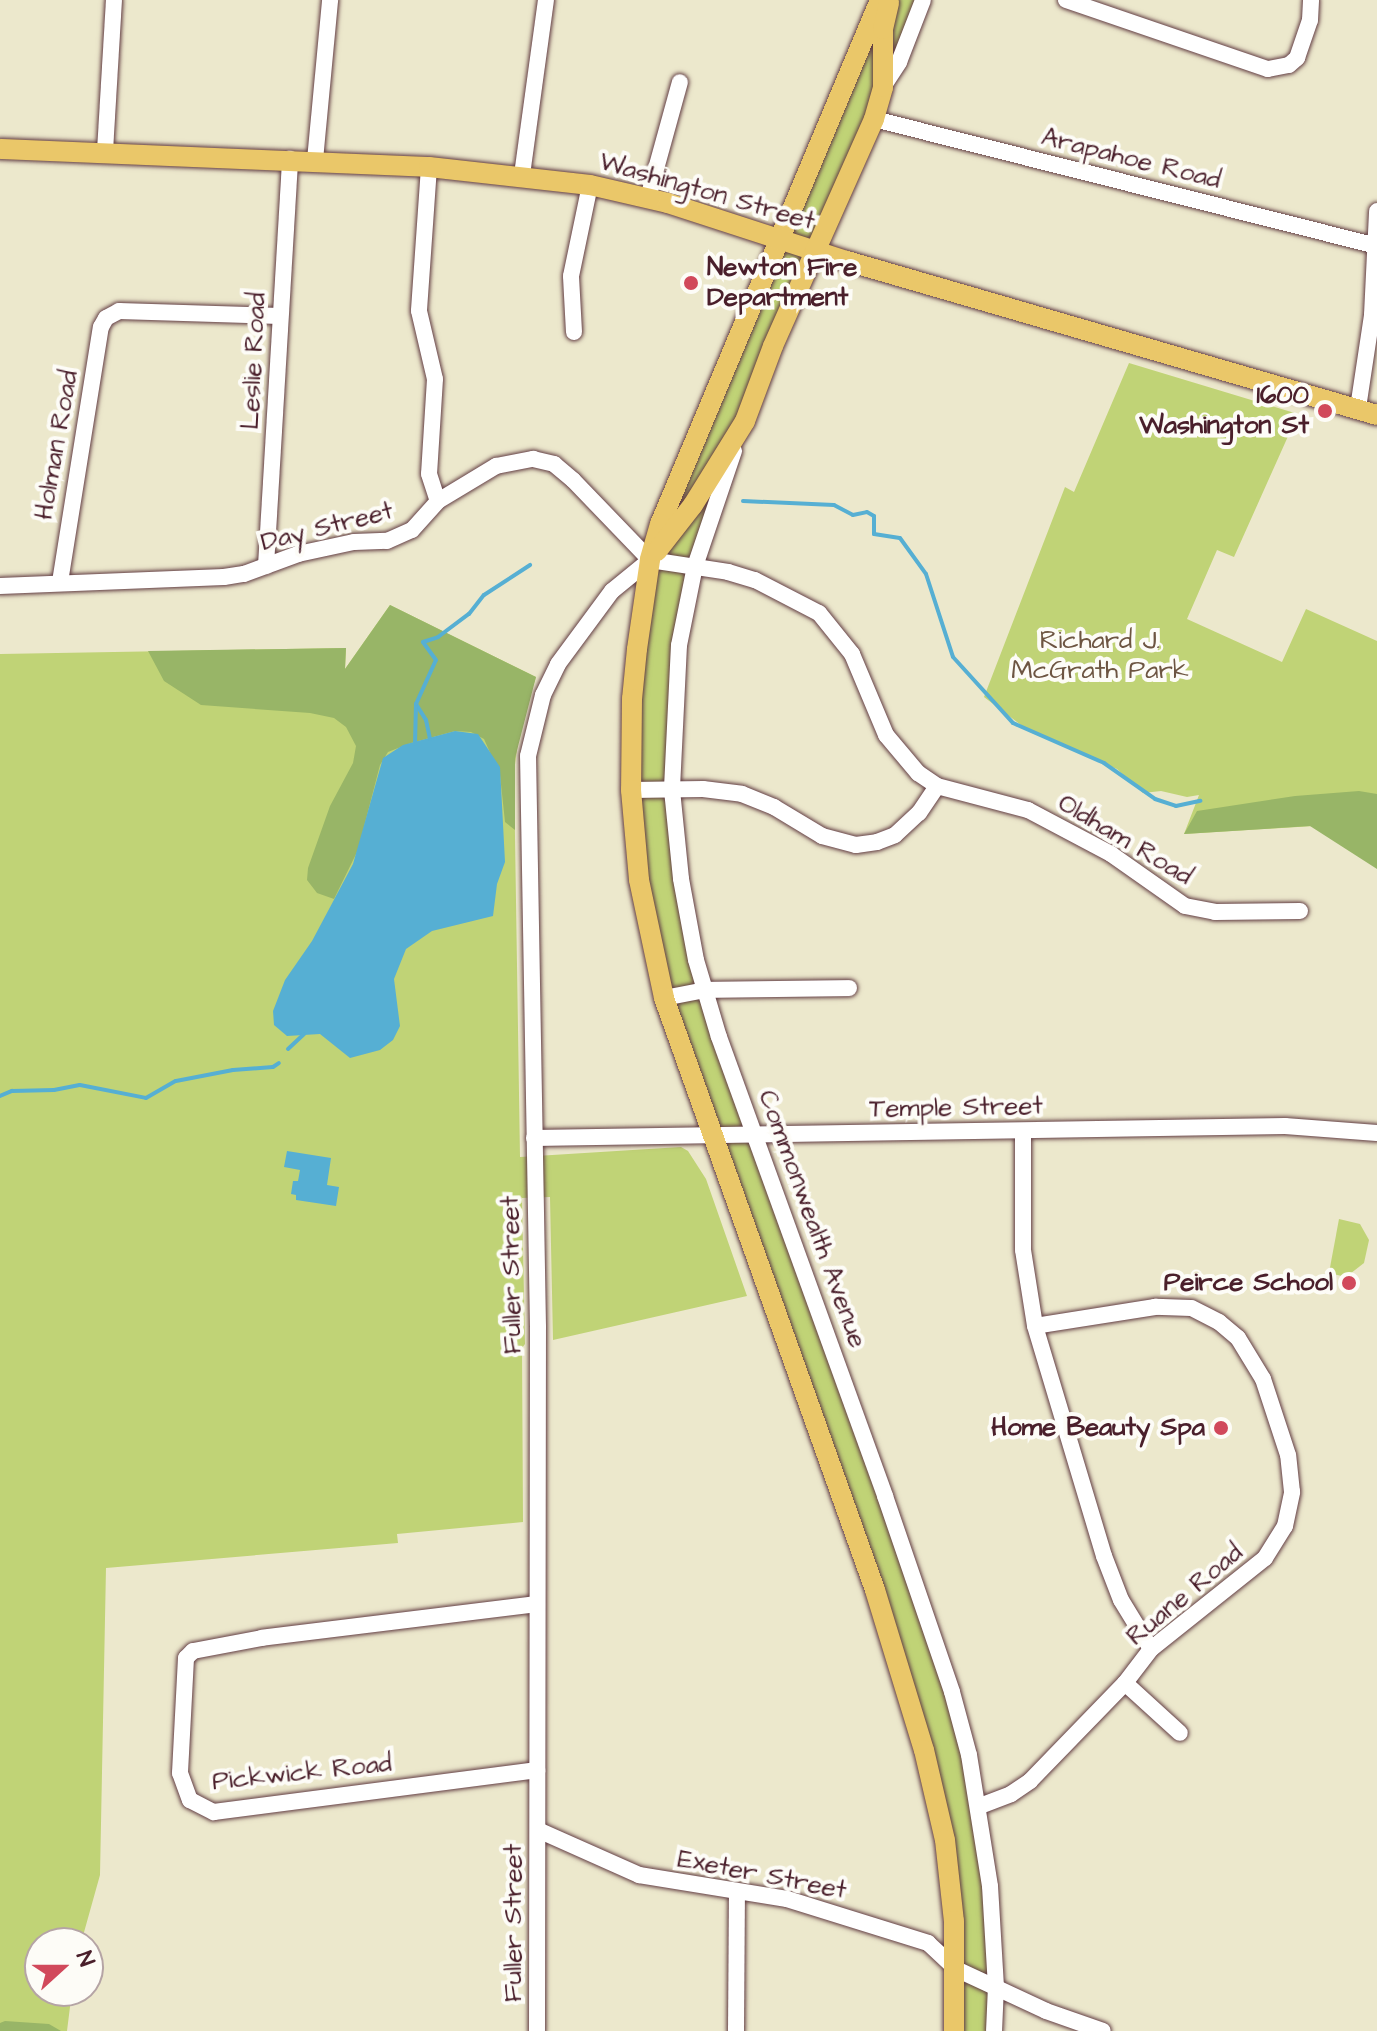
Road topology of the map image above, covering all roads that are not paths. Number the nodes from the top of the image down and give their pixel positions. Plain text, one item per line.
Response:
1 (114, 0) edge
2 (330, 0) edge
3 (546, 0) edge
4 (880, 0) edge
5 (890, 0) edge
6 (923, 0) edge
7 (1066, 0) edge
8 (1311, 0) edge
9 (680, 82) dead end
10 (883, 87) junction
11 (874, 119) junction
12 (0, 149) edge
13 (105, 151) junction
14 (290, 159) junction
15 (315, 160) junction
16 (429, 167) junction
17 (522, 175) junction
18 (590, 185) junction
19 (648, 198) junction
20 (1377, 211) edge
21 (779, 238) junction
22 (1376, 245) edge
23 (818, 250) junction
24 (280, 316) junction
25 (574, 332) dead end
26 (1367, 412) edge
27 (745, 421) junction
28 (438, 501) junction
29 (650, 560) junction
30 (266, 566) junction
31 (695, 566) junction
32 (60, 582) junction
33 (0, 586) edge
34 (937, 786) junction
35 (631, 790) junction
36 (672, 790) junction
37 (1300, 911) dead end
38 (849, 988) dead end
39 (705, 990) junction
40 (664, 998) junction
41 (1023, 1131) junction
42 (1377, 1133) edge
43 (710, 1134) junction
44 (754, 1134) junction
45 (534, 1138) junction
46 (1035, 1326) junction
47 (537, 1604) junction
48 (1151, 1649) junction
49 (1125, 1683) junction
50 (1180, 1733) dead end
51 (537, 1770) junction
52 (980, 1806) junction
53 (538, 1830) junction
54 (737, 1893) junction
55 (956, 1969) junction
56 (996, 1986) junction
57 (537, 2031) edge
58 (736, 2031) edge
59 (954, 2031) edge
60 (994, 2031) edge
61 (1103, 2031) edge

1 - 13 street
2 - 15 street
3 - 17 street
4 - 21 main road
5 - 10 main road, Commonwealth Avenue
6 - 10 street, Commonwealth Avenue
7 - 8 street
9 - 19 street
10 - 11 main road, Commonwealth Avenue
11 - 22 street, Arapahoe Road
11 - 23 main road, Commonwealth Avenue
12 - 13 main road, Washington Street
13 - 14 main road, Washington Street
14 - 15 main road, Washington Street
14 - 24 street, Leslie Road
15 - 16 main road, Washington Street
16 - 17 main road, Washington Street
16 - 28 street
17 - 18 main road, Washington Street
18 - 19 main road, Washington Street
18 - 25 street
19 - 21 main road, Washington Street
20 - 22 street
21 - 23 main road, Washington Street
21 - 29 main road
22 - 26 street
23 - 26 main road, Washington Street
23 - 27 main road, Commonwealth Avenue
24 - 30 street, Leslie Road
24 - 32 street, Holman Road
27 - 29 main road, Commonwealth Avenue
27 - 31 street, Commonwealth Avenue
28 - 29 street, Day Street
28 - 30 street, Day Street
29 - 31 street, Oldham Road
29 - 35 main road
29 - 45 street, Fuller Street
30 - 32 street, Day Street
31 - 34 street, Oldham Road
31 - 36 street, Commonwealth Avenue
32 - 33 street, Day Street
34 - 36 street
34 - 37 street, Oldham Road
35 - 36 street
35 - 40 main road
36 - 39 street, Commonwealth Avenue
38 - 39 street
39 - 40 street
39 - 44 street, Commonwealth Avenue
40 - 43 main road
41 - 42 street, Temple Street
41 - 44 street, Temple Street
41 - 46 street
43 - 44 street, Temple Street
43 - 45 street, Temple Street
43 - 55 main road
44 - 52 street, Commonwealth Avenue
45 - 47 street, Fuller Street
46 - 48 street
46 - 48 street, Ruane Road
47 - 51 street, Fuller Street
47 - 51 street, Pickwick Road
48 - 49 street, Ruane Road
49 - 50 street
49 - 52 street, Ruane Road
51 - 53 street, Fuller Street
52 - 56 street, Commonwealth Avenue
53 - 54 street, Exeter Street
53 - 57 street, Fuller Street
54 - 55 street, Exeter Street
54 - 58 street
55 - 56 street, Exeter Street
55 - 59 main road
56 - 60 street, Commonwealth Avenue
56 - 61 street, Exeter Street

